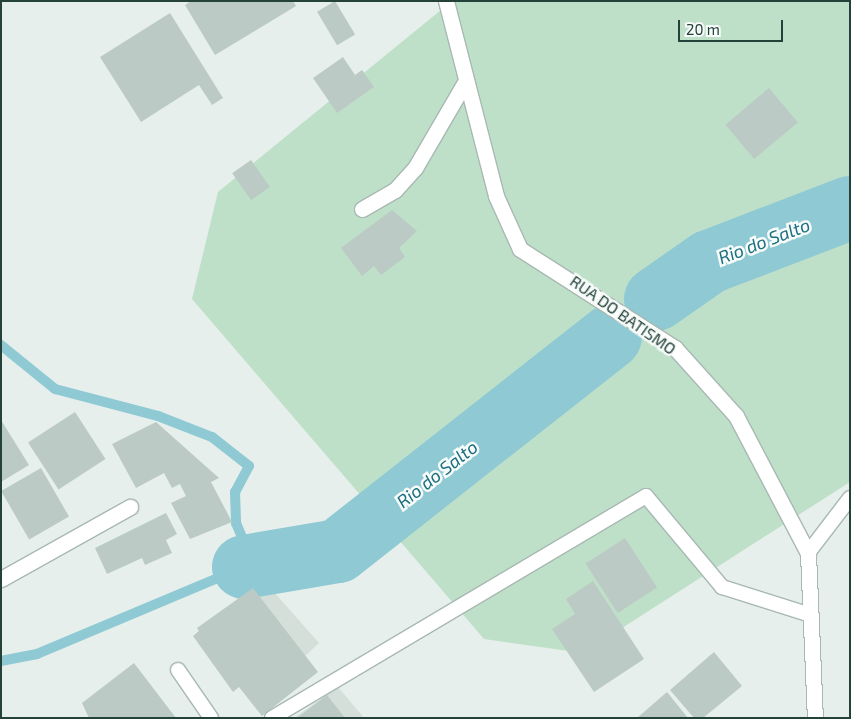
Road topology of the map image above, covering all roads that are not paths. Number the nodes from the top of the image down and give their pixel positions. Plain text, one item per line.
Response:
1 (446, 1) edge
2 (465, 82) junction
3 (362, 209) dead end
4 (850, 498) edge
5 (130, 507) dead end
6 (808, 553) junction
7 (1, 579) edge
8 (811, 615) junction
9 (178, 670) dead end
10 (211, 718) edge
11 (272, 718) edge
12 (815, 718) edge

1 - 2 street, RUA DO BATISMO
2 - 3 street
2 - 6 street, RUA DO BATISMO
4 - 6 lane
5 - 7 street
6 - 8 street, RUA DO BATISMO
8 - 11 lane
8 - 12 street, RUA DO BATISMO
9 - 10 lane

